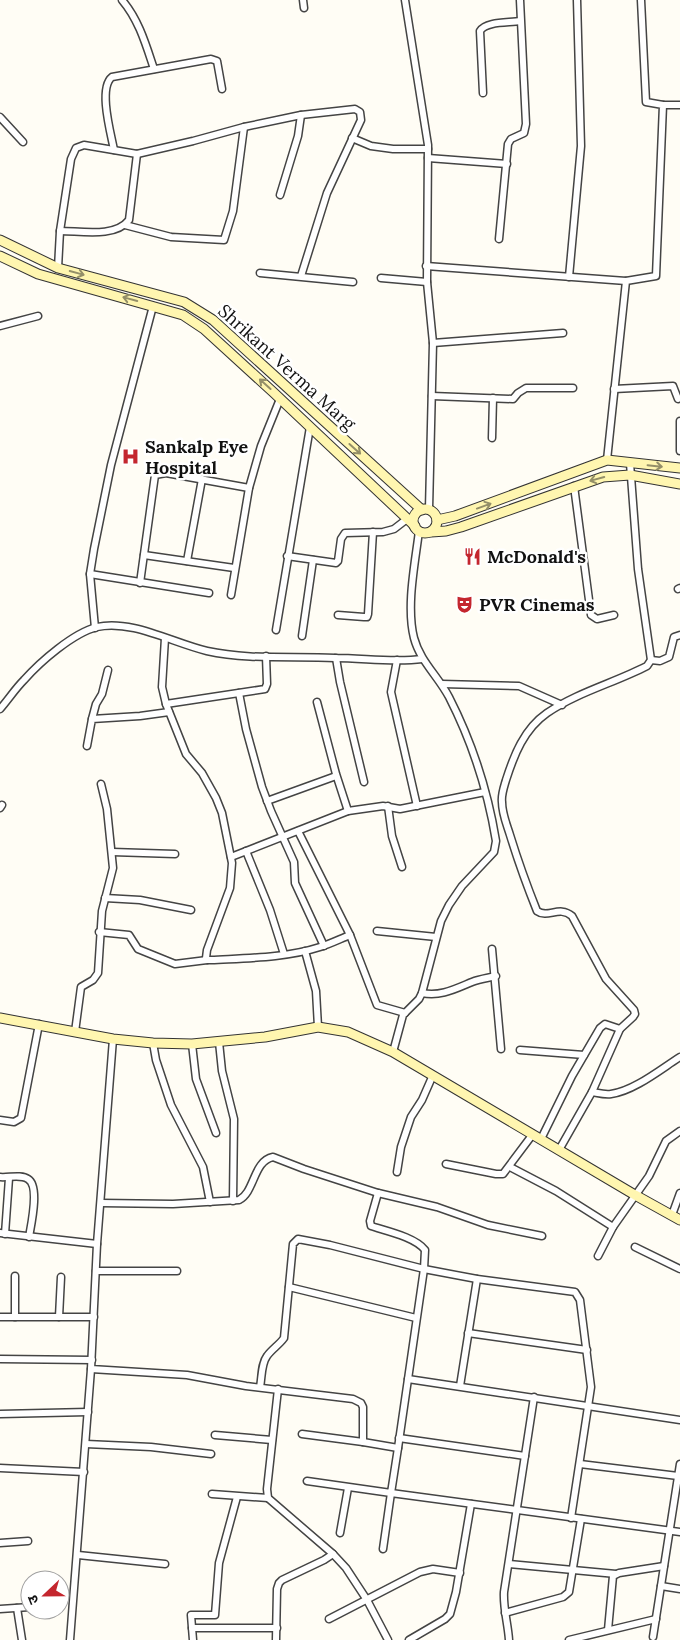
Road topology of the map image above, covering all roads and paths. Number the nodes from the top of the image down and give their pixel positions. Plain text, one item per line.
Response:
1 (122, 0) edge
2 (303, 0) edge
3 (405, 0) edge
4 (520, 0) edge
5 (578, 0) edge
6 (641, 0) edge
7 (304, 8) dead end
8 (520, 21) junction
9 (154, 69) junction
10 (222, 89) dead end
11 (483, 93) dead end
12 (663, 105) junction
13 (680, 105) edge
14 (301, 115) junction
15 (0, 117) edge
16 (244, 127) junction
17 (352, 138) junction
18 (23, 142) dead end
19 (428, 149) junction
20 (114, 150) junction
21 (137, 154) junction
22 (428, 158) junction
23 (507, 164) junction
24 (280, 195) dead end
25 (125, 225) junction
26 (60, 231) junction
27 (499, 239) dead end
28 (0, 240) edge
29 (0, 256) edge
30 (426, 266) junction
31 (58, 268) junction
32 (260, 273) dead end
33 (300, 276) junction
34 (569, 277) junction
35 (381, 278) dead end
36 (626, 281) junction
37 (353, 282) dead end
38 (427, 282) junction
39 (154, 306) junction
40 (38, 316) dead end
41 (0, 326) edge
42 (564, 333) dead end
43 (433, 343) junction
44 (573, 388) dead end
45 (614, 389) junction
46 (432, 396) junction
47 (493, 398) junction
48 (678, 398) dead end
49 (280, 399) junction
50 (680, 421) edge
51 (310, 427) junction
52 (492, 438) dead end
53 (680, 451) edge
54 (607, 460) junction
55 (630, 463) junction
56 (680, 468) edge
57 (630, 475) junction
58 (202, 479) junction
59 (680, 484) edge
60 (574, 486) junction
61 (249, 488) junction
62 (425, 510) junction
63 (407, 519) junction
64 (437, 520) junction
65 (417, 529) junction
66 (373, 532) junction
67 (431, 532) junction
68 (144, 555) junction
69 (287, 556) junction
70 (313, 560) junction
71 (187, 561) junction
72 (234, 568) junction
73 (90, 574) junction
74 (140, 583) junction
75 (209, 593) dead end
76 (231, 595) dead end
77 (338, 615) dead end
78 (614, 615) dead end
79 (95, 628) junction
80 (276, 630) dead end
81 (680, 635) edge
82 (302, 636) dead end
83 (165, 638) junction
84 (266, 656) junction
85 (336, 658) junction
86 (422, 659) junction
87 (397, 660) junction
88 (652, 660) junction
89 (108, 670) dead end
90 (442, 684) junction
91 (239, 693) junction
92 (317, 702) dead end
93 (166, 704) junction
94 (562, 705) junction
95 (0, 709) edge
96 (169, 712) junction
97 (92, 719) junction
98 (87, 746) dead end
99 (336, 776) junction
100 (364, 782) dead end
101 (101, 784) dead end
102 (485, 792) junction
103 (267, 801) junction
104 (388, 806) junction
105 (417, 806) junction
106 (348, 811) junction
107 (298, 831) junction
108 (282, 836) junction
109 (246, 851) junction
110 (112, 852) junction
111 (175, 854) dead end
112 (231, 857) junction
113 (402, 867) dead end
114 (105, 898) junction
115 (191, 910) dead end
116 (377, 930) dead end
117 (99, 932) junction
118 (350, 935) junction
119 (436, 937) junction
120 (324, 946) junction
121 (492, 949) dead end
122 (305, 951) junction
123 (284, 954) junction
124 (207, 960) junction
125 (496, 976) junction
126 (422, 994) junction
127 (405, 1012) junction
128 (0, 1018) edge
129 (39, 1024) junction
130 (318, 1027) junction
131 (620, 1029) junction
132 (75, 1032) junction
133 (113, 1039) junction
134 (219, 1042) junction
135 (153, 1043) junction
136 (192, 1044) junction
137 (501, 1049) dead end
138 (520, 1050) dead end
139 (394, 1052) junction
140 (584, 1055) junction
141 (680, 1057) edge
142 (433, 1075) junction
143 (592, 1092) junction
144 (0, 1120) edge
145 (680, 1131) edge
146 (216, 1133) dead end
147 (537, 1137) junction
148 (559, 1150) junction
149 (446, 1164) dead end
150 (510, 1167) junction
151 (397, 1172) dead end
152 (0, 1177) edge
153 (9, 1178) junction
154 (378, 1193) junction
155 (680, 1193) edge
156 (635, 1196) junction
157 (233, 1201) junction
158 (210, 1202) junction
159 (100, 1203) junction
160 (676, 1218) edge
161 (613, 1227) junction
162 (2, 1233) edge
163 (542, 1236) dead end
164 (29, 1237) junction
165 (97, 1244) junction
166 (635, 1247) dead end
167 (598, 1256) dead end
168 (680, 1269) edge
169 (424, 1270) junction
170 (96, 1271) junction
171 (177, 1271) dead end
172 (16, 1276) dead end
173 (61, 1277) dead end
174 (477, 1279) junction
175 (289, 1288) junction
176 (0, 1317) edge
177 (15, 1317) junction
178 (60, 1317) junction
179 (94, 1317) junction
180 (416, 1318) junction
181 (468, 1333) junction
182 (587, 1350) junction
183 (0, 1359) edge
184 (92, 1360) junction
185 (91, 1369) junction
186 (408, 1379) junction
187 (460, 1386) junction
188 (260, 1388) junction
189 (278, 1389) junction
190 (534, 1397) junction
191 (588, 1406) junction
192 (88, 1412) junction
193 (0, 1414) edge
194 (680, 1420) edge
195 (302, 1434) dead end
196 (215, 1435) dead end
197 (399, 1438) junction
198 (272, 1440) junction
199 (363, 1442) junction
200 (86, 1444) junction
201 (398, 1448) junction
202 (211, 1454) dead end
203 (525, 1456) junction
204 (580, 1464) junction
205 (680, 1464) edge
206 (0, 1468) edge
207 (84, 1472) junction
208 (678, 1476) junction
209 (307, 1481) dead end
210 (348, 1488) junction
211 (391, 1493) junction
212 (212, 1494) dead end
213 (237, 1497) junction
214 (268, 1498) junction
215 (471, 1504) junction
216 (518, 1509) junction
217 (571, 1518) junction
218 (581, 1519) junction
219 (671, 1531) junction
220 (340, 1532) dead end
221 (680, 1532) edge
222 (28, 1541) dead end
223 (0, 1543) edge
224 (383, 1549) dead end
225 (333, 1554) junction
226 (78, 1555) junction
227 (164, 1564) dead end
228 (509, 1564) junction
229 (664, 1566) junction
230 (574, 1571) junction
231 (460, 1573) junction
232 (616, 1574) junction
233 (661, 1586) junction
234 (680, 1589) edge
235 (367, 1600) junction
236 (17, 1608) junction
237 (20, 1608) edge
238 (0, 1609) edge
239 (505, 1613) junction
240 (330, 1619) dead end
241 (656, 1619) junction
242 (192, 1628) junction
243 (276, 1628) junction
244 (608, 1630) junction
245 (653, 1637) dead end
246 (22, 1640) edge
247 (70, 1640) edge
248 (193, 1640) edge
249 (276, 1640) edge
250 (388, 1640) edge
251 (409, 1640) edge
252 (509, 1640) edge
253 (569, 1640) edge

1 - 9 street
2 - 7 street
3 - 19 street
4 - 8 street
5 - 34 street
6 - 12 street
8 - 11 street
8 - 23 street
9 - 10 street
9 - 20 street
12 - 13 street
12 - 36 street
14 - 16 street
14 - 17 street
14 - 24 street
15 - 18 street
16 - 21 street
16 - 25 street
17 - 19 street
17 - 33 street
19 - 22 street
20 - 21 street
20 - 26 street
21 - 25 street
22 - 23 street
22 - 30 street
23 - 27 street
25 - 26 street
26 - 31 street
28 - 31 street, Shrikant Verma Marg
39 -> 29 street, Shrikant Verma Marg
30 - 34 street
30 - 38 street
31 -> 62 street, Shrikant Verma Marg
32 - 33 street
33 - 37 street
34 - 36 street
35 - 38 street
36 - 45 street
38 - 43 street
49 -> 39 street, Shrikant Verma Marg
39 - 73 street
40 - 41 street
42 - 43 street
43 - 46 street
44 - 47 street
45 - 48 street
45 - 54 street
46 - 47 street
46 - 62 street
47 - 52 street
49 - 51 street, Shrikant Verma Marg
49 - 61 street
50 - 53 street
51 - 63 street, Shrikant Verma Marg
51 - 69 street
54 - 55 street
64 -> 54 street
55 -> 56 street
55 - 57 street
57 - 59 street
57 -> 60 street
57 - 88 street
58 - 61 street
58 - 68 street
58 - 71 street
60 - 67 street
60 - 78 street
61 - 72 street
62 - 64 street
62 - 65 street
63 - 65 street, Shrikant Verma Marg
63 - 66 street
64 - 67 street
65 - 67 street
65 - 86 street
66 - 70 street
66 - 77 street
68 - 71 street
68 - 74 street
69 - 70 street
69 - 80 street
70 - 82 street
71 - 72 street
72 - 76 street
73 - 74 street
73 - 79 street
74 - 75 street
79 - 83 street
79 - 95 street
81 - 88 street
83 - 84 street
83 - 93 street
84 - 85 street
84 - 91 street
85 - 87 street
85 - 100 street
86 - 87 street
86 - 90 street
87 - 105 street
88 - 94 street
89 - 97 street
90 - 94 street
90 - 102 street
91 - 93 street
91 - 103 street
92 - 99 street
93 - 96 street
94 - 131 street
96 - 97 street
96 - 112 street
97 - 98 street
99 - 103 street
99 - 106 street
101 - 110 street
102 - 105 street
102 - 119 street
103 - 108 street
104 - 105 street
104 - 106 street
104 - 113 street
106 - 107 street
107 - 108 street
107 - 118 street
108 - 109 street
108 - 120 street
109 - 112 street
109 - 123 street
110 - 111 street
110 - 114 street
112 - 124 street
114 - 115 street
114 - 117 street
116 - 119 street
117 - 124 street
117 - 132 street
118 - 120 street
118 - 127 street
119 - 126 street
120 - 122 street
121 - 125 street
122 - 123 street
122 - 130 street
123 - 124 street
125 - 126 street
125 - 137 street
126 - 127 street
127 - 139 street
128 - 129 street
129 - 132 street
129 - 144 street
130 - 134 street
130 - 139 street
131 - 140 street
131 - 143 street
132 - 133 street
133 - 135 street
133 - 159 street
134 - 136 street
134 - 157 street
135 - 136 street
135 - 158 street
136 - 146 street
138 - 140 street
139 - 142 street
140 - 147 street
141 - 143 street
142 - 147 street
142 - 151 street
143 - 148 street
145 - 156 street
147 - 148 street
147 - 150 street
148 - 156 street
149 - 150 street
150 - 161 street
152 - 153 street
153 - 162 street
153 - 164 street
154 - 157 street
154 - 163 street
154 - 169 street
155 - 160 street
156 - 160 street
156 - 161 street
157 - 158 street
158 - 159 street
159 - 165 street
161 - 167 street
162 - 164 street
164 - 165 street
165 - 170 street
166 - 168 street
169 - 174 street
169 - 175 street
169 - 180 street
170 - 171 street
170 - 179 street
172 - 177 street
173 - 178 street
174 - 181 street
174 - 182 street
175 - 180 street
175 - 188 street
176 - 177 street
177 - 178 street
178 - 179 street
179 - 184 street
180 - 186 street
181 - 182 street
181 - 187 street
182 - 191 street
183 - 184 street
184 - 185 street
185 - 188 street
185 - 192 street
186 - 187 street
186 - 197 street
187 - 190 street
188 - 189 street
189 - 198 street
189 - 199 street
190 - 191 street
190 - 203 street
191 - 194 street
191 - 204 street
192 - 193 street
192 - 200 street
195 - 199 street
196 - 198 street
197 - 201 street
197 - 203 street
198 - 214 street
199 - 201 street
200 - 202 street
200 - 207 street
201 - 211 street
203 - 216 street
204 - 208 street
204 - 217 street
205 - 208 street
206 - 207 street
207 - 226 street
208 - 219 street
209 - 210 street
210 - 211 street
210 - 220 street
211 - 215 street
211 - 224 street
212 - 213 street
213 - 214 street
213 - 242 street
214 - 225 street
215 - 216 street
215 - 231 street
216 - 217 street
216 - 228 street
217 - 218 street
218 - 219 street
218 - 230 street
219 - 221 street
219 - 229 street
222 - 223 street
225 - 235 street
225 - 243 street
226 - 227 street
226 - 247 street
228 - 230 street
228 - 239 street
229 - 232 street
229 - 233 street
230 - 232 street
230 - 239 street
231 - 235 street
231 - 251 street
232 - 244 street
233 - 234 street
233 - 241 street
235 - 240 street
235 - 250 street
236 - 237 street
236 - 238 street
236 - 246 street
239 - 252 street
241 - 244 street
241 - 245 street
242 - 243 street
242 - 248 street
243 - 249 street
244 - 253 street

